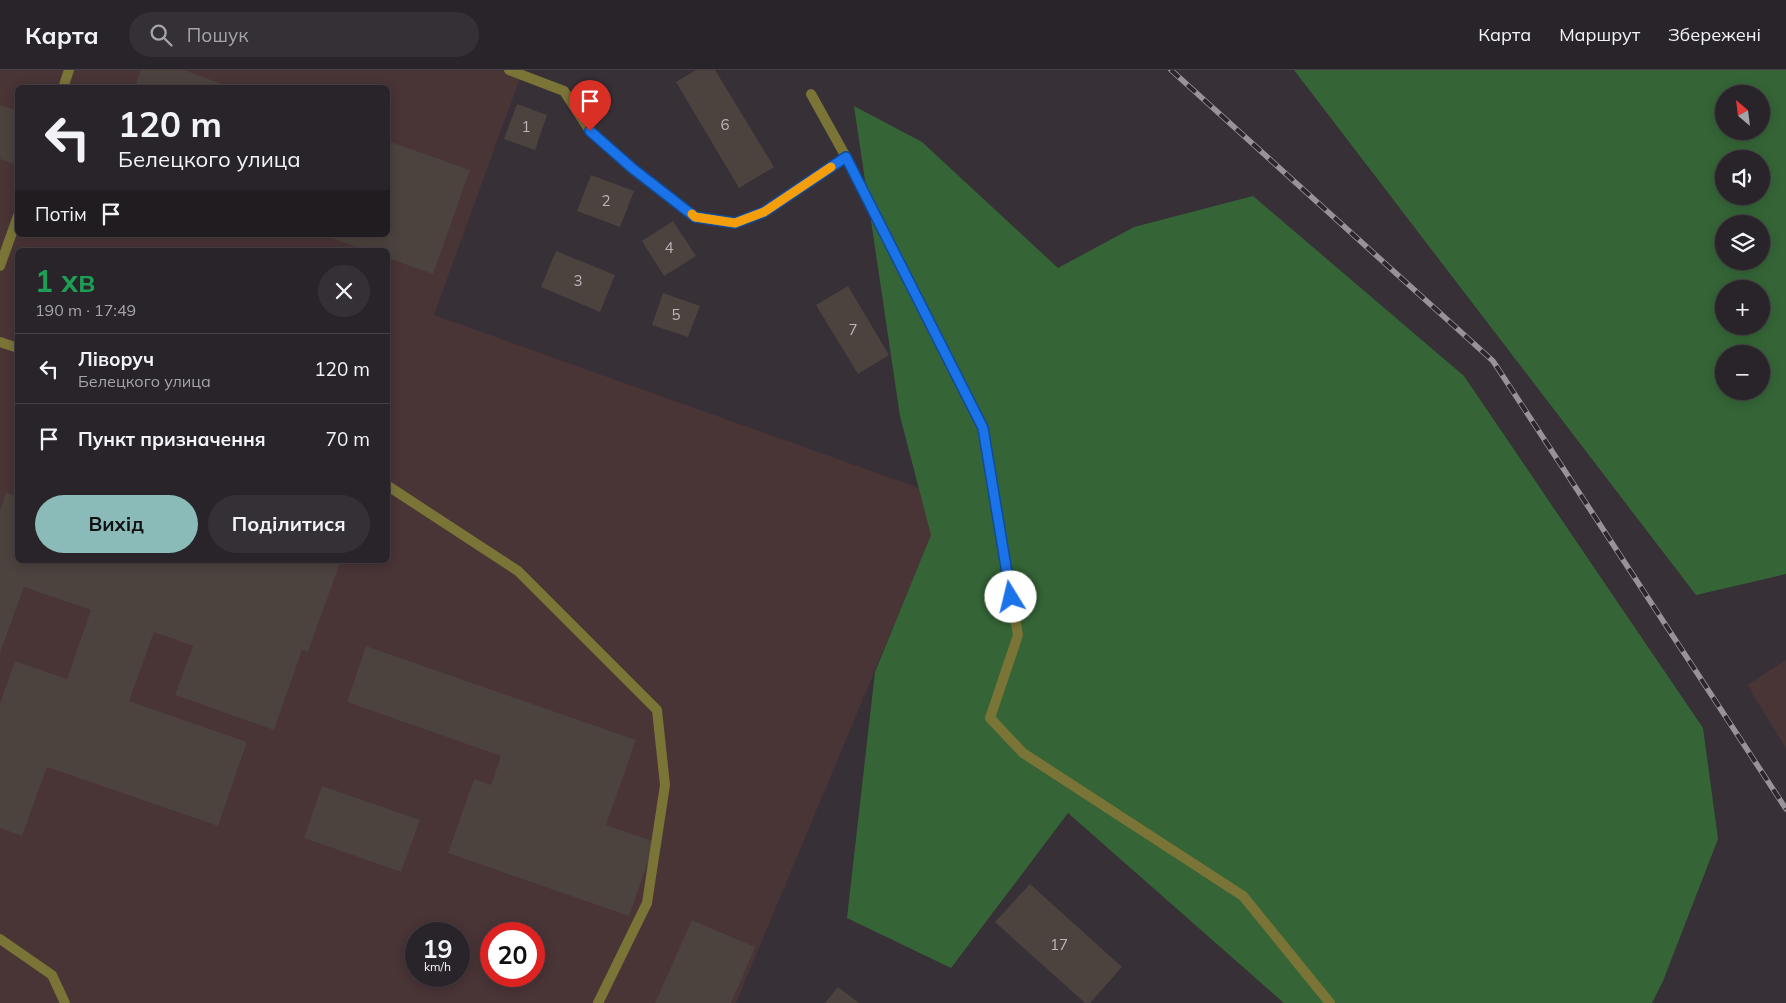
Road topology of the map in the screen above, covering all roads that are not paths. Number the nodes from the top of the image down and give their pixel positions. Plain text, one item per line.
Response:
1 (69, 70) edge
2 (509, 70) edge
3 (64, 85) edge
4 (810, 94) dead end
5 (846, 157) junction
6 (15, 224) edge
7 (0, 266) edge
8 (0, 342) edge
9 (15, 347) edge
10 (390, 487) edge
11 (0, 939) edge
12 (65, 1003) edge
13 (598, 1003) edge
14 (1330, 1003) edge

1 - 3 lane
2 - 5 lane
4 - 5 lane
5 - 14 lane
6 - 7 lane
8 - 9 lane
10 - 13 lane
11 - 12 lane

